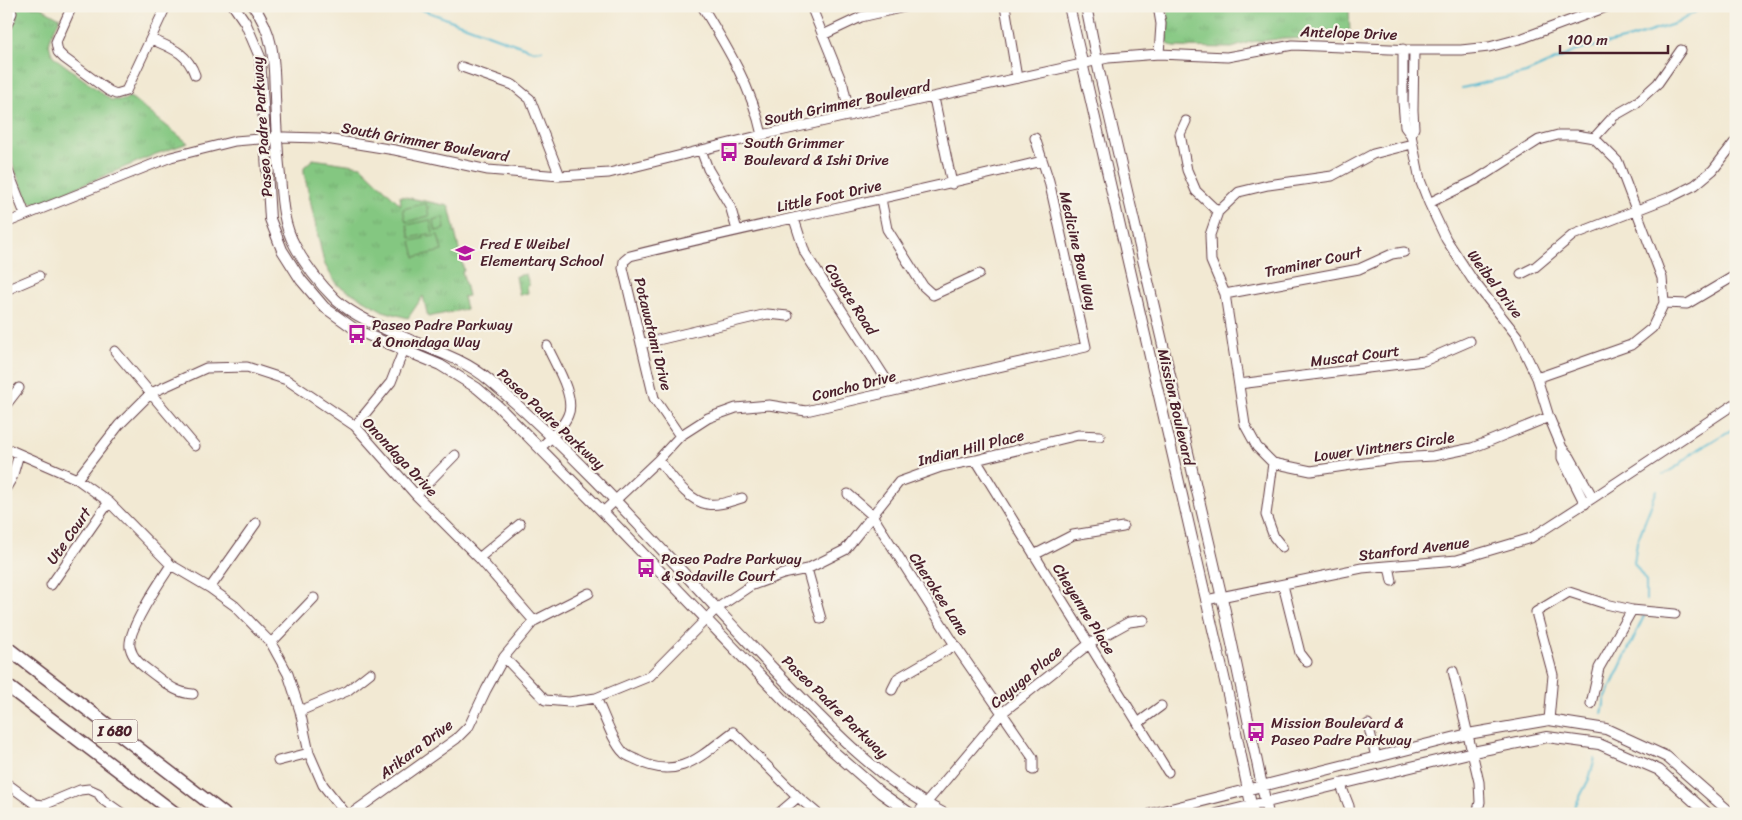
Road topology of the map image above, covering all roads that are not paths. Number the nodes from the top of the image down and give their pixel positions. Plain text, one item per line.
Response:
1 (10, 6) edge
2 (72, 6) edge
3 (166, 6) edge
4 (234, 6) edge
5 (253, 6) edge
6 (702, 6) edge
7 (811, 6) edge
8 (909, 6) edge
9 (1005, 6) edge
10 (1069, 6) edge
11 (1086, 6) edge
12 (1158, 6) edge
13 (1609, 6) edge
14 (6, 27) edge
15 (823, 35) junction
16 (151, 38) junction
17 (1403, 49) junction
18 (1414, 50) junction
19 (1681, 50) dead end
20 (1158, 54) junction
21 (1096, 62) junction
22 (1082, 65) junction
23 (462, 67) dead end
24 (195, 75) dead end
25 (1017, 78) junction
26 (934, 98) junction
27 (850, 116) junction
28 (1186, 122) dead end
29 (1411, 134) junction
30 (762, 135) junction
31 (277, 137) junction
32 (264, 138) junction
33 (1035, 138) dead end
34 (1594, 138) junction
35 (1734, 143) dead end
36 (1412, 144) junction
37 (701, 150) junction
38 (1042, 162) junction
39 (6, 166) edge
40 (560, 176) junction
41 (952, 184) junction
42 (881, 199) junction
43 (1428, 203) junction
44 (1637, 210) junction
45 (1218, 212) junction
46 (25, 214) junction
47 (794, 219) junction
48 (6, 222) edge
49 (737, 230) junction
50 (1404, 252) dead end
51 (624, 261) joint
52 (979, 274) dead end
53 (1521, 274) dead end
54 (39, 276) dead end
55 (1736, 276) edge
56 (6, 290) edge
57 (1225, 294) junction
58 (1664, 303) junction
59 (788, 316) dead end
60 (408, 339) junction
61 (1470, 341) dead end
62 (641, 344) junction
63 (547, 346) dead end
64 (1086, 347) joint
65 (403, 350) junction
66 (114, 351) dead end
67 (1537, 378) junction
68 (1239, 384) junction
69 (19, 388) dead end
70 (893, 390) junction
71 (151, 394) junction
72 (1736, 403) edge
73 (6, 405) edge
74 (1549, 417) junction
75 (355, 426) junction
76 (680, 436) junction
77 (1100, 436) dead end
78 (552, 437) junction
79 (195, 446) dead end
80 (6, 448) edge
81 (540, 448) junction
82 (19, 454) junction
83 (455, 455) dead end
84 (658, 460) junction
85 (976, 460) junction
86 (1273, 463) junction
87 (77, 479) junction
88 (6, 488) edge
89 (848, 494) dead end
90 (416, 496) junction
91 (742, 498) dead end
92 (615, 501) junction
93 (1589, 501) junction
94 (109, 502) junction
95 (603, 512) junction
96 (872, 515) junction
97 (256, 523) dead end
98 (520, 524) dead end
99 (1123, 527) dead end
100 (1282, 547) dead end
101 (1034, 555) junction
102 (479, 558) junction
103 (171, 565) junction
104 (1388, 566) junction
105 (808, 570) junction
106 (1392, 581) dead end
107 (51, 585) dead end
108 (1283, 585) junction
109 (210, 588) junction
110 (589, 593) dead end
111 (314, 598) dead end
112 (1222, 598) junction
113 (1206, 600) junction
114 (716, 609) junction
115 (1632, 610) junction
116 (1675, 614) dead end
117 (705, 619) junction
118 (821, 619) dead end
119 (1144, 620) dead end
120 (534, 621) junction
121 (271, 643) junction
122 (1089, 644) junction
123 (955, 645) junction
124 (6, 647) edge
125 (504, 657) junction
126 (1307, 662) dead end
127 (1453, 671) dead end
128 (370, 672) dead end
129 (6, 685) edge
130 (892, 690) dead end
131 (193, 694) dead end
132 (596, 698) junction
133 (1591, 704) dead end
134 (1161, 706) dead end
135 (300, 711) junction
136 (1002, 713) junction
137 (1549, 720) junction
138 (1138, 723) junction
139 (1368, 724) dead end
140 (1468, 734) junction
141 (1473, 752) junction
142 (309, 753) junction
143 (1376, 757) junction
144 (278, 761) dead end
145 (1033, 770) dead end
146 (1168, 772) dead end
147 (6, 783) edge
148 (1340, 783) junction
149 (1262, 786) junction
150 (1248, 790) junction
151 (798, 798) junction
152 (1266, 801) junction
153 (925, 804) junction
154 (1252, 809) edge
155 (1728, 813) edge
156 (123, 814) edge
157 (176, 814) edge
158 (224, 814) edge
159 (346, 814) edge
160 (352, 814) edge
161 (778, 814) edge
162 (818, 814) edge
163 (910, 814) edge
164 (917, 814) edge
165 (945, 814) edge
166 (1151, 814) edge
167 (1217, 814) edge
168 (1268, 814) edge
169 (1350, 814) edge
170 (1477, 814) edge
171 (1708, 814) edge

1 - 14 street
2 - 16 street
3 - 16 street
4 - 32 main road, Paseo Padre Parkway
5 - 31 main road, Paseo Padre Parkway
6 - 30 street
7 - 15 street
8 - 15 street
9 - 25 street
10 - 22 main road, Mission Boulevard
11 - 21 main road, Mission Boulevard
12 - 20 street
13 - 18 street, Antelope Drive
15 - 27 street
16 - 24 street
17 - 18 street, Antelope Drive
17 - 20 street, Antelope Drive
17 - 29 street, Weibel Drive
18 - 29 street, Weibel Drive
19 - 34 street
20 - 21 street, Antelope Drive
21 - 22 street, Antelope Drive
21 - 112 main road, Mission Boulevard
22 - 25 street, South Grimmer Boulevard
22 - 113 main road, Mission Boulevard
23 - 40 street
25 - 26 street, South Grimmer Boulevard
26 - 27 street, South Grimmer Boulevard
26 - 41 street
27 - 30 street, South Grimmer Boulevard
28 - 45 street
29 - 36 street, Weibel Drive
30 - 37 street, South Grimmer Boulevard
31 - 32 street, South Grimmer Boulevard
31 - 40 street, South Grimmer Boulevard
31 - 60 main road, Paseo Padre Parkway
32 - 46 street, South Grimmer Boulevard
32 - 65 main road, Paseo Padre Parkway
33 - 38 street, Medicine Bow Way
34 - 43 street
34 - 44 street
35 - 44 street
36 - 43 street, Weibel Drive
36 - 45 street
37 - 40 street, South Grimmer Boulevard
37 - 49 street
38 - 41 street, Little Foot Drive
38 - 64 street, Medicine Bow Way
39 - 46 street
41 - 42 street, Little Foot Drive
42 - 47 street, Little Foot Drive
42 - 52 street
43 - 67 street, Weibel Drive
44 - 53 street
44 - 58 street
45 - 57 street
46 - 48 street, South Grimmer Boulevard
47 - 49 street, Little Foot Drive
47 - 70 street, Coyote Road
49 - 51 street, Little Foot Drive
50 - 57 street, Traminer Court
51 - 62 street, Potawatami Drive
54 - 56 street
55 - 58 street
57 - 68 street
58 - 67 street
59 - 62 street
60 - 65 street
60 - 78 main road, Paseo Padre Parkway
61 - 68 street, Muscat Court
62 - 76 street, Potawatami Drive
63 - 78 street
64 - 70 street, Concho Drive
65 - 75 street
65 - 81 main road, Paseo Padre Parkway
66 - 71 street
67 - 74 street, Weibel Drive
68 - 86 street
69 - 73 street
70 - 76 street, Concho Drive
71 - 75 street, Onondaga Drive
71 - 79 street
71 - 87 street, Onondaga Drive
72 - 93 street, Stanford Avenue
74 - 86 street, Lower Vintners Circle
74 - 93 street, Weibel Drive
75 - 90 street, Onondaga Drive
76 - 84 street, Concho Drive
77 - 85 street, Indian Hill Place
78 - 81 street
78 - 92 main road, Paseo Padre Parkway
80 - 82 street
81 - 95 main road, Paseo Padre Parkway
82 - 87 street
82 - 88 street
83 - 90 street
84 - 91 street
84 - 92 street, Concho Drive
85 - 96 street, Indian Hill Place
85 - 101 street, Cheyenne Place
86 - 100 street
87 - 94 street
89 - 96 street, Cherokee Lane
90 - 102 street, Onondaga Drive
92 - 95 street, Concho Drive
92 - 114 main road, Paseo Padre Parkway
93 - 104 street, Stanford Avenue
94 - 103 street
94 - 107 street, Ute Court
95 - 117 main road, Paseo Padre Parkway
96 - 105 street, Indian Hill Place
96 - 123 street, Cherokee Lane
97 - 109 street
98 - 102 street
99 - 101 street
101 - 122 street, Cheyenne Place
102 - 120 street, Onondaga Drive
103 - 109 street
103 - 131 street
104 - 106 street
104 - 108 street, Stanford Avenue
105 - 114 street, Indian Hill Place
105 - 118 street
108 - 112 street, Stanford Avenue
108 - 126 street
109 - 121 street
110 - 120 street
111 - 121 street
112 - 113 street, Stanford Avenue
112 - 149 main road, Mission Boulevard
113 - 150 main road, Mission Boulevard
114 - 117 street, Indian Hill Place
114 - 153 main road, Paseo Padre Parkway
115 - 116 street
115 - 133 street
115 - 137 street
117 - 132 street, Indian Hill Place
117 - 163 main road, Paseo Padre Parkway
119 - 122 street, Cayuga Place
120 - 125 street, Arikara Drive
121 - 135 street
122 - 136 street, Cayuga Place
122 - 138 street, Cheyenne Place
123 - 130 street
123 - 136 street, Cherokee Lane
124 - 158 highway, I 680
125 - 132 street, Indian Hill Place
125 - 160 street, Arikara Drive
127 - 140 street
128 - 135 street
129 - 157 highway, I 680
132 - 151 street
134 - 138 street
135 - 142 street
136 - 145 street, Cherokee Lane
136 - 153 street, Cayuga Place
137 - 140 main road
137 - 155 main road
138 - 146 street, Cheyenne Place
139 - 143 street
140 - 141 street
140 - 143 main road
141 - 148 main road
141 - 170 street
141 - 171 main road
142 - 144 street
142 - 159 street
143 - 149 main road
147 - 156 street
148 - 152 main road
148 - 169 street
149 - 150 main road
149 - 152 main road, Mission Boulevard
150 - 154 main road, Mission Boulevard
150 - 166 main road
151 - 161 street
151 - 162 street
152 - 154 main road
152 - 168 main road, Mission Boulevard
153 - 164 street, Cayuga Place
153 - 165 main road, Paseo Padre Parkway
154 - 167 main road

